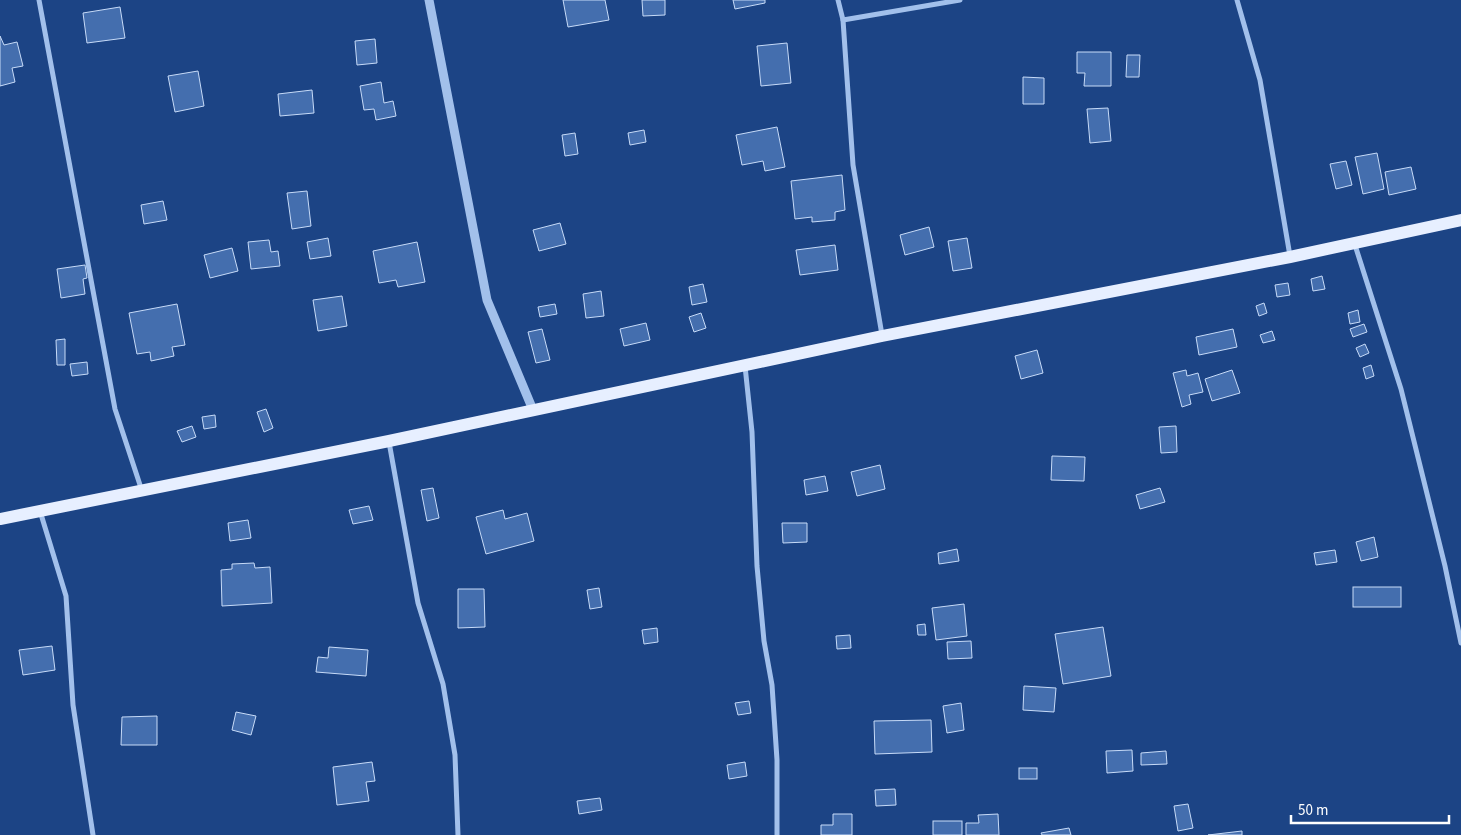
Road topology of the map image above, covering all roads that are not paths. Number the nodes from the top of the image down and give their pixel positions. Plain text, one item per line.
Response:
1 (39, 0) edge
2 (429, 0) edge
3 (838, 0) edge
4 (960, 0) edge
5 (1236, 0) edge
6 (842, 20) junction
7 (1461, 220) edge
8 (1354, 242) junction
9 (1290, 257) junction
10 (882, 336) junction
11 (745, 366) junction
12 (533, 410) junction
13 (389, 441) junction
14 (142, 491) junction
15 (40, 510) junction
16 (0, 519) edge
17 (1461, 643) edge
18 (93, 835) edge
19 (458, 835) edge
20 (777, 835) edge

1 - 14 street
2 - 12 street
3 - 6 street
4 - 6 street
5 - 9 street
6 - 10 street
7 - 8 main road
8 - 9 main road
8 - 17 street
9 - 10 main road
10 - 11 main road
11 - 12 main road
11 - 20 street
12 - 13 main road
13 - 14 main road
13 - 19 street
14 - 15 main road
15 - 16 main road
15 - 18 street

